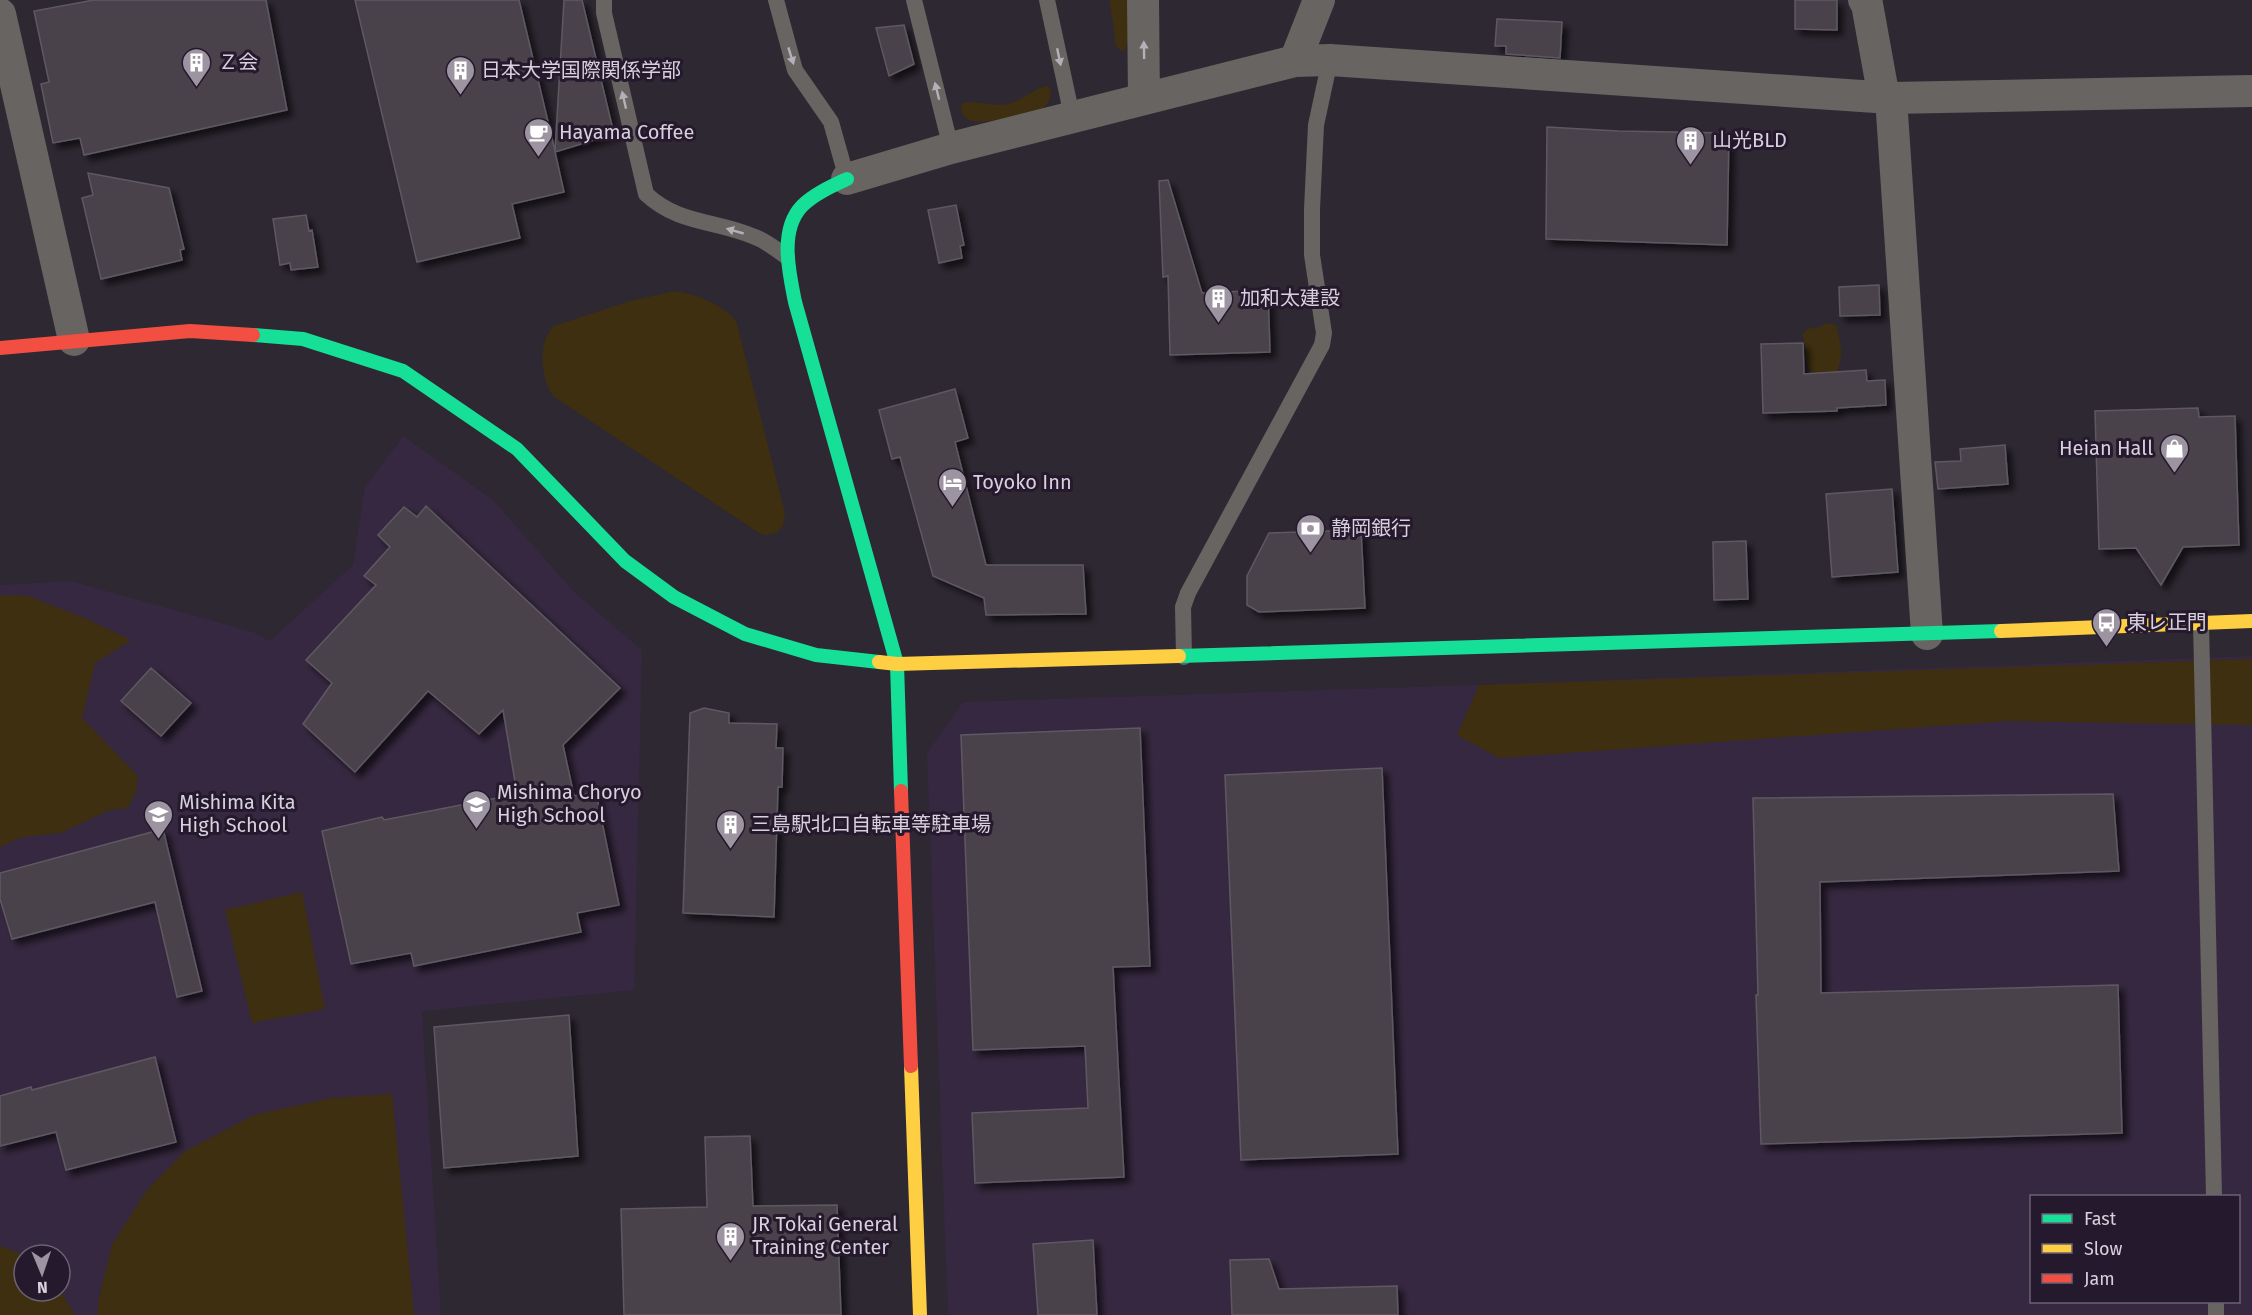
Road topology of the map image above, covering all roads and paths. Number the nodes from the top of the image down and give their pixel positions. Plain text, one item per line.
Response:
1 (604, 0) edge
2 (776, 0) edge
3 (914, 0) edge
4 (1047, 0) edge
5 (1143, 0) edge
6 (1319, 0) edge
7 (1864, 0) edge
8 (0, 14) edge
9 (1330, 60) junction
10 (1295, 61) junction
11 (2252, 91) edge
12 (1888, 98) junction
13 (1144, 99) junction
14 (1072, 117) junction
15 (951, 148) junction
16 (847, 179) junction
17 (788, 257) junction
18 (74, 340) junction
19 (0, 348) edge
20 (2252, 621) edge
21 (2201, 623) junction
22 (1927, 634) junction
23 (1184, 657) junction
24 (897, 664) junction
25 (2214, 1195) edge
26 (920, 1315) edge

17 -> 1 lane
2 -> 16 lane
15 -> 3 lane
4 -> 14 lane
13 -> 5 street
6 - 10 street
7 - 12 street
8 - 18 street
9 - 10 street
9 - 12 street
9 - 23 lane
10 - 13 street
11 - 12 street
12 - 22 street
13 - 14 street
14 - 15 street
15 - 16 street
16 - 17 street
17 - 24 street
18 - 19 street
18 - 24 street
20 - 21 street
21 - 22 street
21 - 25 lane
22 - 23 street
23 - 24 street
24 - 26 street

